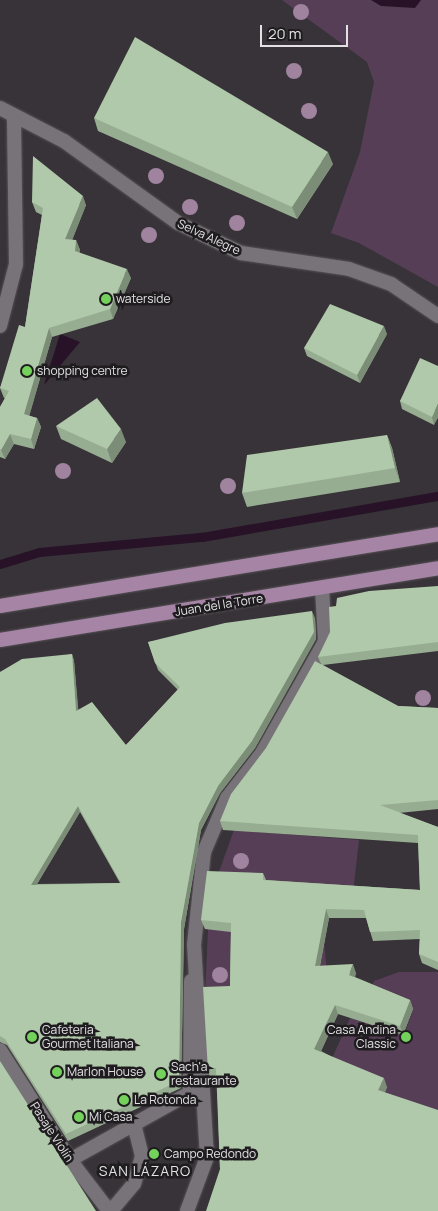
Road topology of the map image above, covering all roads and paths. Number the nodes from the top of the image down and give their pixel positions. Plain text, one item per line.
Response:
1 (0, 108) edge
2 (14, 116) junction
3 (438, 316) edge
4 (0, 326) edge
5 (438, 534) edge
6 (438, 568) edge
7 (322, 588) junction
8 (0, 606) edge
9 (0, 640) edge
10 (194, 945) junction
11 (0, 1050) edge
12 (134, 1123) junction
13 (70, 1160) junction
14 (110, 1211) edge
15 (187, 1211) edge

1 - 2 street, Selva Alegre
2 - 3 street, Selva Alegre
2 - 4 street
5 - 8 main road
6 - 7 main road, Juan del la Torre
7 - 9 main road, Juan del la Torre
7 - 10 street
10 - 12 street
10 - 15 street
11 - 13 street, Pasaje Violín
12 - 13 street
12 - 14 street
13 - 14 street, Pasaje Violín

